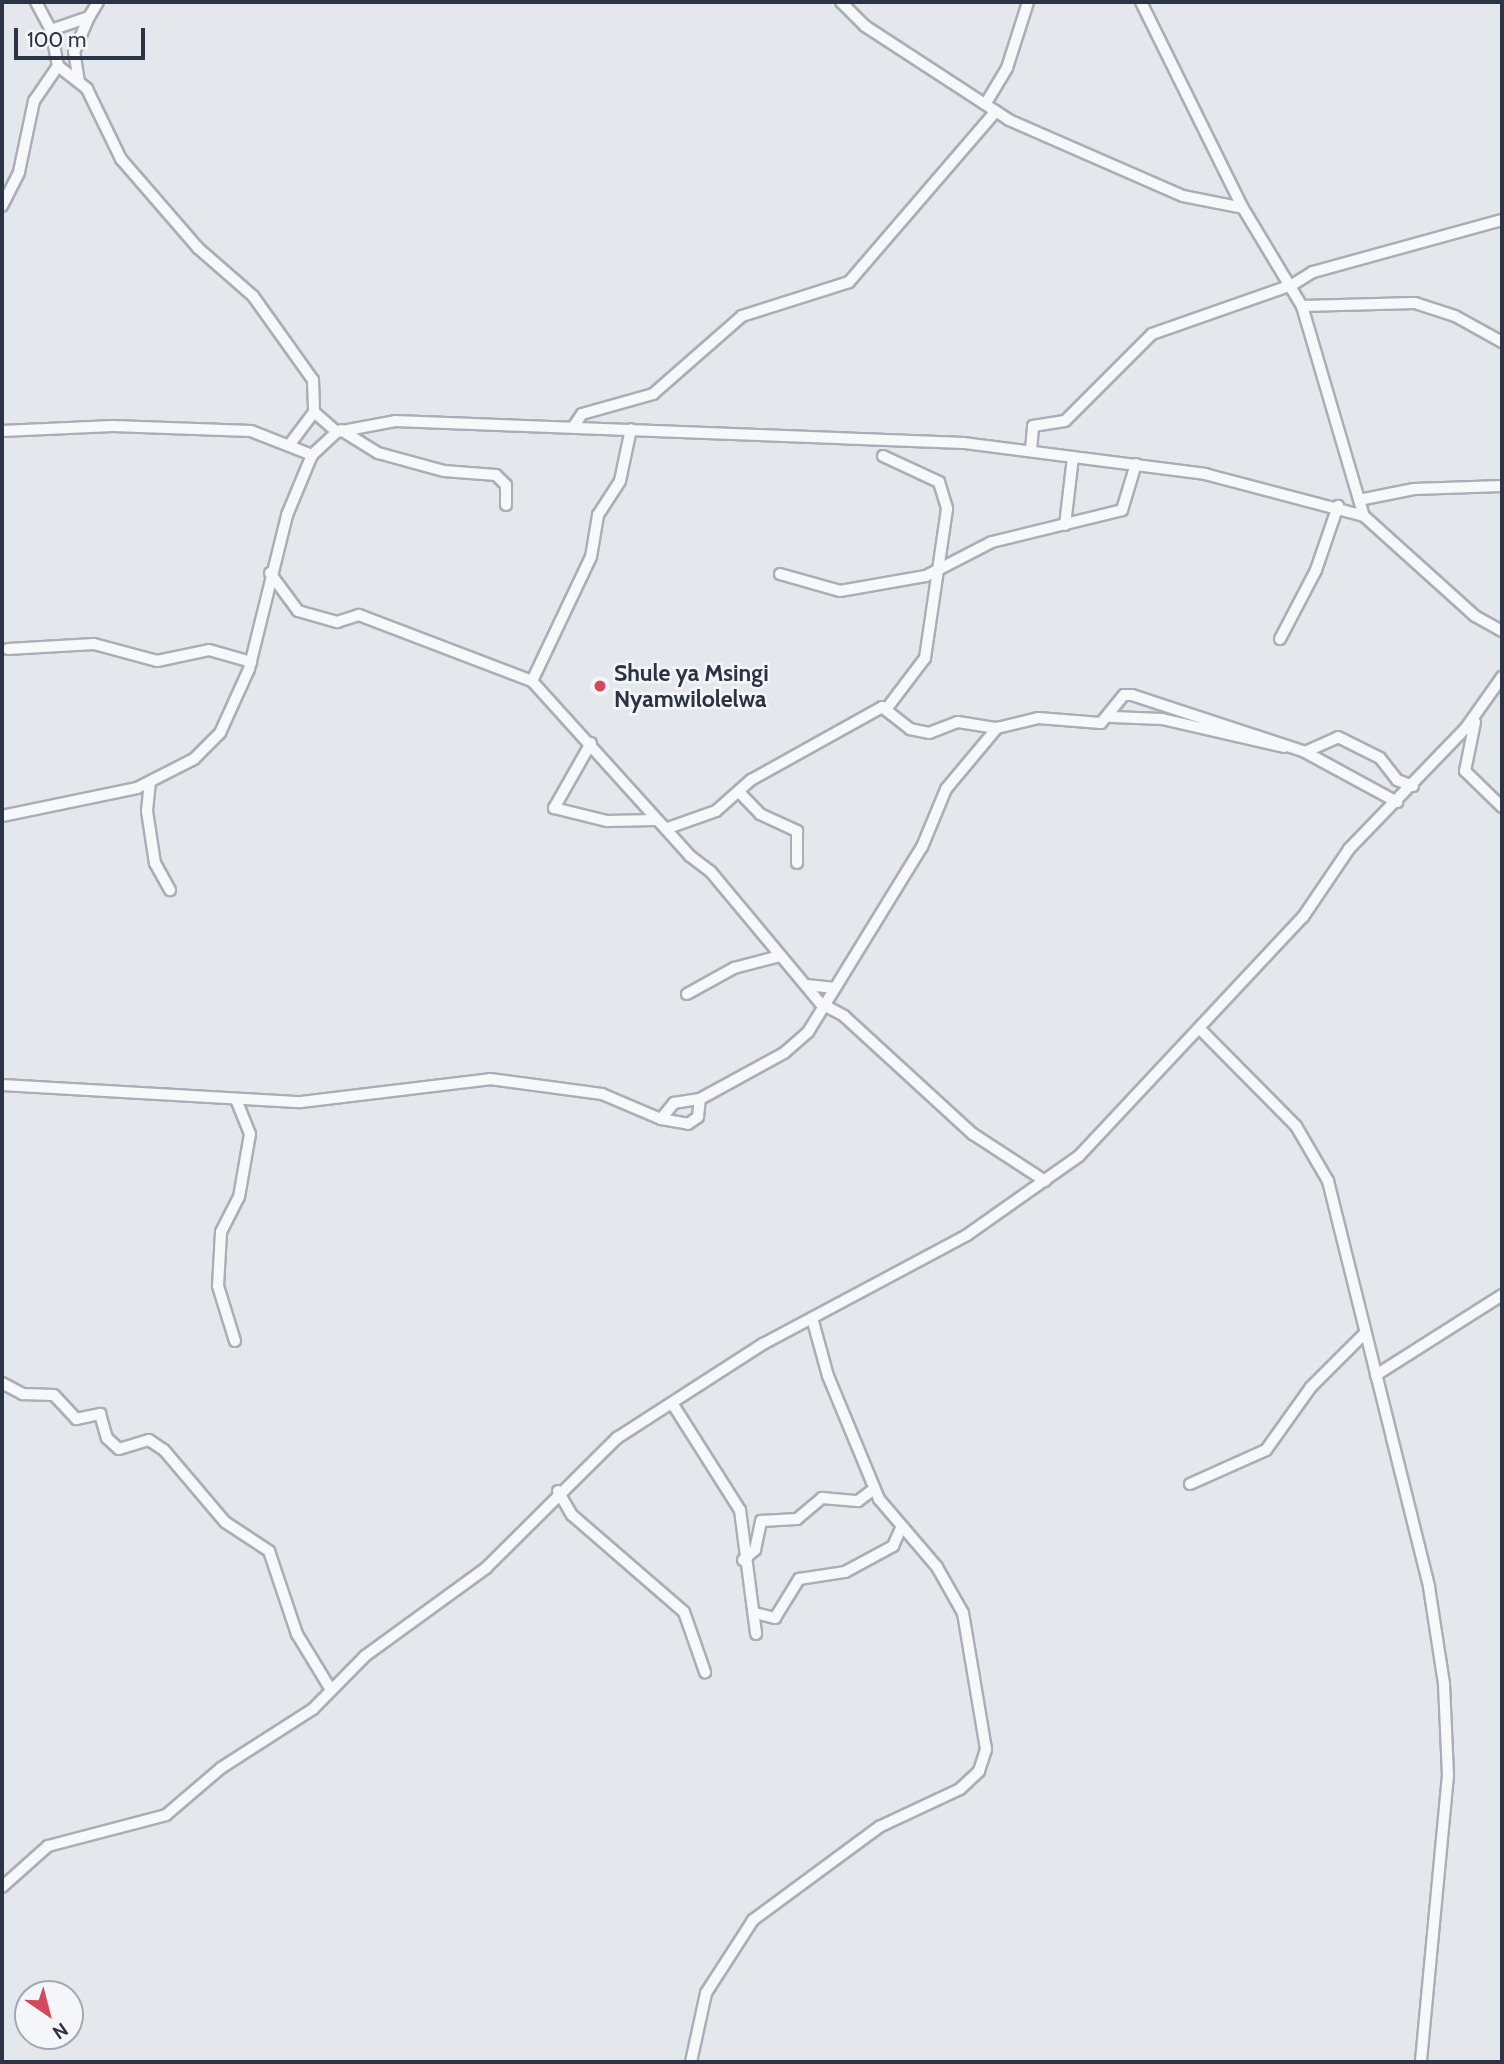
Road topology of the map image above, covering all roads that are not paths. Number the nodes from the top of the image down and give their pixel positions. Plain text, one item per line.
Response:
1 (36, 2) edge
2 (98, 2) edge
3 (841, 2) edge
4 (1028, 2) edge
5 (1141, 2) edge
6 (89, 17) junction
7 (51, 30) junction
8 (58, 66) junction
9 (79, 82) junction
10 (986, 103) junction
11 (996, 111) junction
12 (2, 206) edge
13 (1243, 208) junction
14 (1502, 220) edge
15 (1292, 285) junction
16 (1302, 306) junction
17 (1502, 342) edge
18 (314, 412) junction
19 (573, 427) junction
20 (631, 429) junction
21 (2, 431) edge
22 (339, 431) junction
23 (290, 444) junction
24 (1031, 450) junction
25 (312, 455) junction
26 (883, 456) dead end
27 (1073, 457) junction
28 (1136, 464) junction
29 (1502, 486) edge
30 (1359, 500) junction
31 (506, 505) dead end
32 (1338, 506) junction
33 (1364, 516) junction
34 (1065, 525) junction
35 (937, 571) junction
36 (270, 573) junction
37 (780, 574) dead end
38 (1502, 631) edge
39 (1280, 639) dead end
40 (8, 649) dead end
41 (251, 663) junction
42 (1502, 677) edge
43 (532, 681) junction
44 (887, 708) junction
45 (1478, 715) junction
46 (1112, 717) junction
47 (997, 729) junction
48 (591, 743) junction
49 (1291, 747) junction
50 (1306, 752) junction
51 (150, 782) junction
52 (1413, 786) junction
53 (740, 793) junction
54 (1397, 802) junction
55 (1502, 807) edge
56 (2, 817) edge
57 (656, 820) junction
58 (668, 828) junction
59 (797, 863) dead end
60 (170, 890) dead end
61 (780, 956) junction
62 (806, 985) junction
63 (835, 988) junction
64 (687, 994) dead end
65 (826, 1008) junction
66 (1201, 1030) junction
67 (2, 1085) edge
68 (700, 1099) junction
69 (237, 1101) junction
70 (662, 1119) junction
71 (1045, 1181) junction
72 (1502, 1295) edge
73 (812, 1318) junction
74 (1365, 1333) junction
75 (235, 1341) dead end
76 (1376, 1375) junction
77 (2, 1383) edge
78 (672, 1403) junction
79 (1190, 1484) dead end
80 (874, 1489) junction
81 (558, 1491) junction
82 (900, 1530) junction
83 (743, 1560) junction
84 (755, 1614) junction
85 (756, 1634) dead end
86 (705, 1672) dead end
87 (331, 1690) junction
88 (2, 1887) edge
89 (691, 2062) edge
90 (1421, 2062) edge

1 - 7 street
2 - 6 street
3 - 10 street
4 - 10 street
5 - 13 street
6 - 7 street
6 - 9 street
7 - 8 street
8 - 9 street
8 - 12 street
9 - 18 street
10 - 11 street
11 - 13 street
11 - 19 street
13 - 15 street
14 - 15 street
15 - 16 street
15 - 24 street
16 - 17 street
16 - 30 street
18 - 22 street
18 - 23 street
19 - 20 street
19 - 22 street
20 - 24 street
20 - 43 street
21 - 23 street
22 - 25 street
22 - 31 street
23 - 25 street
24 - 27 street
25 - 36 street
26 - 35 street
27 - 28 street
27 - 34 street
28 - 32 street
28 - 34 street
29 - 30 street
30 - 33 street
32 - 33 street
32 - 39 street
33 - 38 street
34 - 35 street
35 - 37 street
35 - 44 street
36 - 41 street
36 - 43 street
40 - 41 street
41 - 51 street
42 - 45 street
43 - 48 street
44 - 47 street
44 - 53 street
45 - 52 street
45 - 55 street
46 - 47 street
46 - 49 street
46 - 49 street
47 - 63 street
48 - 57 street
48 - 57 street
49 - 50 street
50 - 52 street
50 - 54 street
51 - 56 street
51 - 60 street
52 - 54 street
53 - 58 street
53 - 59 street
54 - 66 street
57 - 58 street
58 - 61 street
61 - 62 street
61 - 64 street
62 - 63 street
62 - 65 street
63 - 65 street
65 - 68 street
65 - 71 street
66 - 71 street
66 - 74 street
67 - 69 street
68 - 70 street
68 - 70 street
69 - 70 street
69 - 75 street
71 - 73 street
72 - 76 street
73 - 78 street
73 - 80 street
74 - 76 street
74 - 79 street
76 - 90 street
77 - 87 street
78 - 81 street
78 - 83 street
80 - 82 street
80 - 83 street
81 - 86 street
81 - 87 street
82 - 84 street
82 - 89 street
83 - 84 street
84 - 85 street
87 - 88 street

